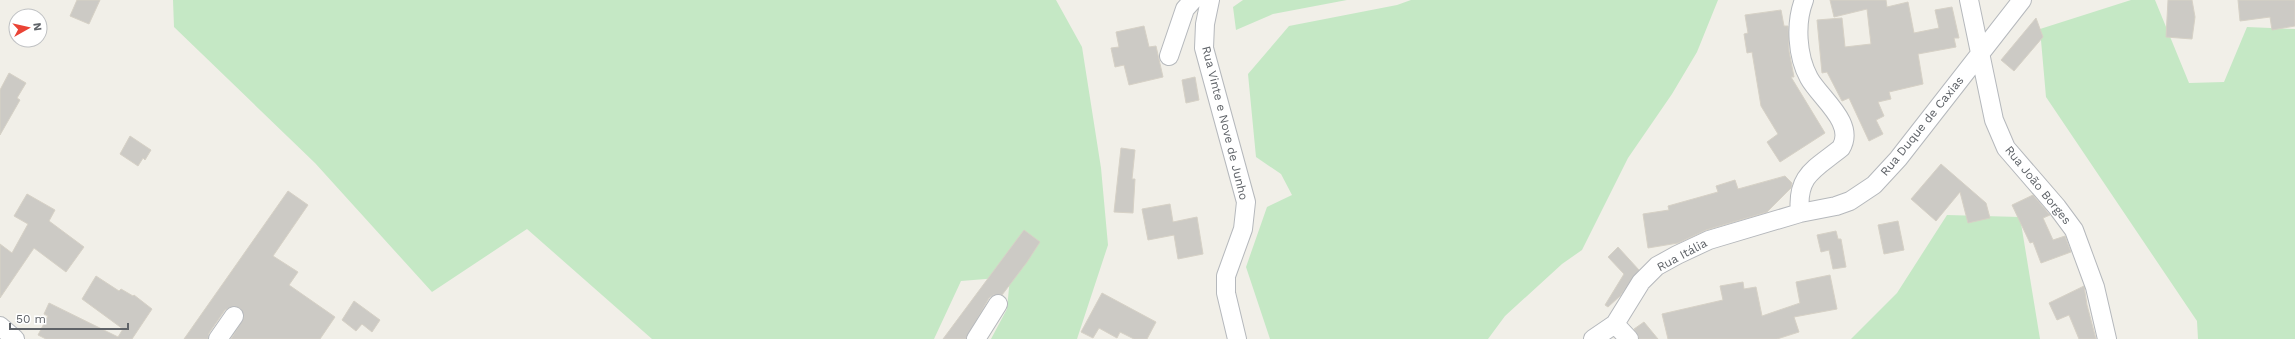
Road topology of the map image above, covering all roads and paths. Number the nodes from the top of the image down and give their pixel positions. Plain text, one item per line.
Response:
1 (1193, 0) edge
2 (1210, 0) edge
3 (1804, 0) edge
4 (1969, 0) edge
5 (2022, 0) edge
6 (1979, 54) junction
7 (1169, 56) dead end
8 (1800, 213) junction
9 (998, 304) dead end
10 (234, 316) dead end
11 (1615, 324) junction
12 (0, 326) edge
13 (15, 339) edge
14 (218, 339) edge
15 (976, 339) edge
16 (1238, 339) edge
17 (1593, 339) edge
18 (1630, 339) edge
19 (2107, 339) edge

1 - 7 street
2 - 16 street, Rua Vinte e Nove de Junho
3 - 8 street
4 - 6 street, Rua João Borges
5 - 6 street, Rua Duque de Caxias
6 - 8 street, Rua Duque de Caxias
6 - 19 street, Rua João Borges
8 - 11 street, Rua Itália
9 - 15 street
10 - 14 street
11 - 17 street, Rua Itália
11 - 18 street
12 - 13 street

